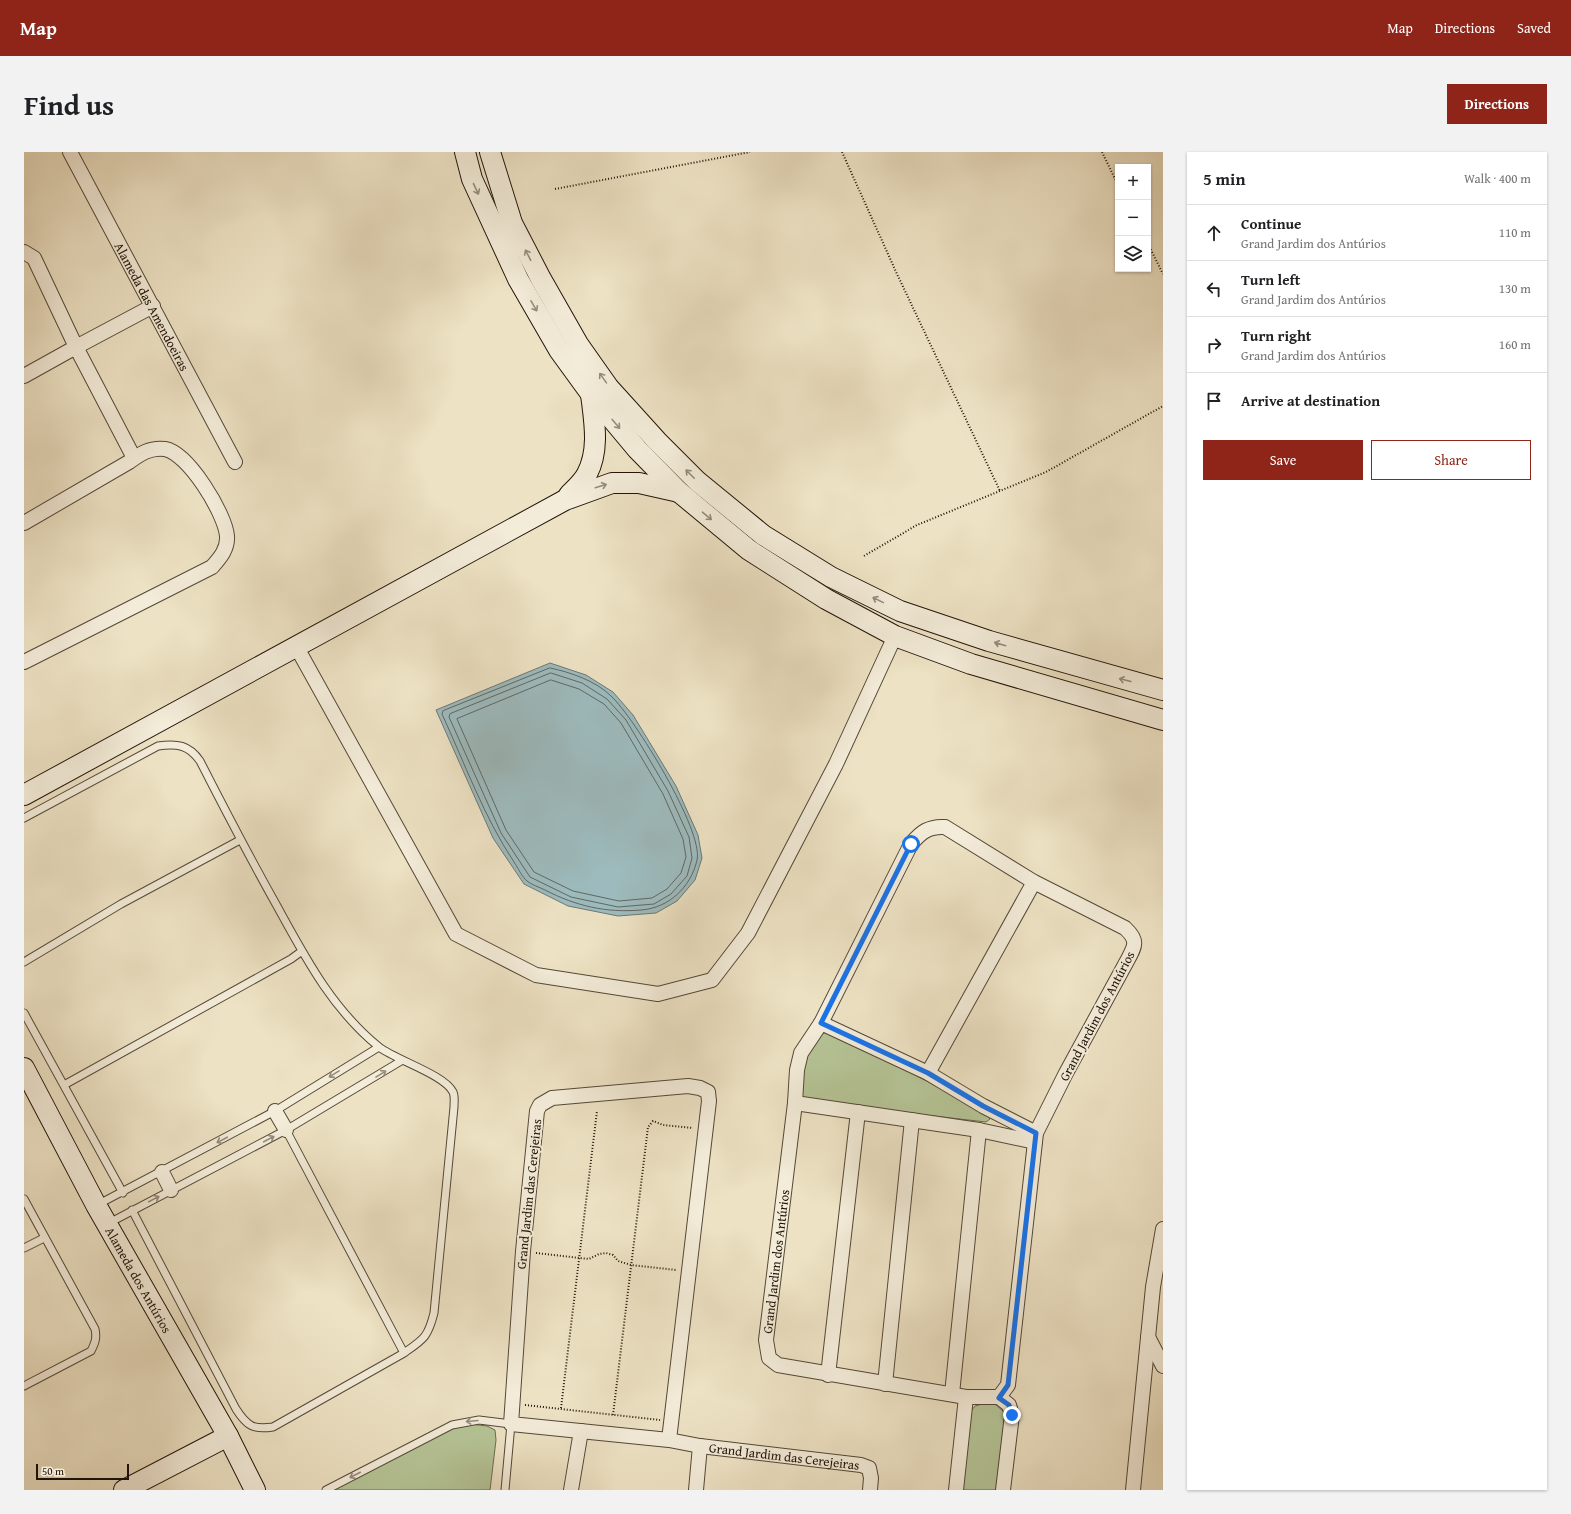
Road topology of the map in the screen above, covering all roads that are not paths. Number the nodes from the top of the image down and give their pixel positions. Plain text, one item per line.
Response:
1 (70, 152) edge
2 (465, 152) edge
3 (490, 152) edge
4 (24, 252) edge
5 (153, 306) junction
6 (76, 347) junction
7 (24, 376) edge
8 (591, 394) junction
9 (134, 458) junction
10 (235, 462) dead end
11 (679, 492) junction
12 (565, 500) junction
13 (24, 522) edge
14 (895, 636) junction
15 (296, 646) junction
16 (24, 662) edge
17 (1163, 690) edge
18 (1163, 720) edge
19 (24, 795) edge
20 (24, 818) edge
21 (240, 840) junction
22 (1034, 882) junction
23 (302, 951) junction
24 (24, 962) edge
25 (24, 1013) edge
26 (821, 1023) junction
27 (379, 1047) junction
28 (401, 1061) junction
29 (24, 1068) edge
30 (928, 1073) junction
31 (64, 1085) junction
32 (795, 1103) junction
33 (275, 1111) junction
34 (858, 1112) junction
35 (912, 1120) junction
36 (286, 1130) junction
37 (979, 1130) junction
38 (1036, 1138) junction
39 (162, 1172) junction
40 (171, 1190) junction
41 (123, 1193) junction
42 (24, 1199) edge
43 (96, 1205) junction
44 (132, 1210) junction
45 (31, 1214) junction
46 (24, 1218) edge
47 (107, 1224) junction
48 (1163, 1228) edge
49 (44, 1238) junction
50 (1162, 1243) edge
51 (24, 1248) edge
52 (1148, 1336) junction
53 (404, 1353) junction
54 (1163, 1366) edge
55 (828, 1375) junction
56 (885, 1384) junction
57 (24, 1386) edge
58 (952, 1394) junction
59 (966, 1397) junction
60 (999, 1398) junction
61 (511, 1424) junction
62 (581, 1431) junction
63 (228, 1436) junction
64 (669, 1440) junction
65 (700, 1446) junction
66 (124, 1490) edge
67 (255, 1490) edge
68 (326, 1490) edge
69 (505, 1490) edge
70 (571, 1490) edge
71 (696, 1490) edge
72 (870, 1490) edge
73 (956, 1490) edge
74 (1003, 1490) edge
75 (1136, 1490) edge

1 - 5 street, Alameda das Amendoeiras
2 -> 8 main road
17 -> 3 main road
4 - 6 street
5 - 6 street
5 - 10 street, Alameda das Amendoeiras
6 - 7 street
6 - 9 street
8 -> 11 main road
8 - 12 main road
9 - 13 street
9 - 16 street
12 -> 11 main road
11 -> 14 main road
12 - 15 main road
14 - 15 street
14 - 18 main road
15 - 19 main road
20 - 21 lane
21 - 23 lane
21 - 24 lane
22 - 26 street, Grand Jardim dos Antúrios
22 - 30 street
22 - 38 street, Grand Jardim dos Antúrios
23 - 27 lane
23 - 31 lane
25 - 31 lane
26 - 30 street
26 - 32 street, Grand Jardim dos Antúrios
27 - 28 lane
27 -> 33 lane
36 -> 28 lane
28 - 53 lane
29 - 43 main road, Alameda dos Antúrios
30 - 38 street
31 - 41 lane
32 - 34 street
32 - 55 street, Grand Jardim dos Antúrios
33 - 36 street
33 -> 39 lane
34 - 35 street
34 - 55 street
35 - 37 street
35 - 56 street
40 -> 36 lane
36 - 53 lane
37 - 38 street
37 - 58 street
38 - 60 street, Grand Jardim dos Antúrios
39 - 40 street
39 - 41 lane
44 -> 40 lane
41 - 43 lane
42 - 45 lane
43 - 47 main road, Alameda dos Antúrios
44 - 47 lane
44 - 53 lane
45 - 46 lane
45 - 49 lane
47 - 63 main road, Alameda dos Antúrios
48 - 50 street
49 - 51 lane
49 - 57 lane
50 - 52 street
52 - 54 street
52 - 75 street
55 - 56 street, Grand Jardim dos Antúrios
56 - 58 street, Grand Jardim dos Antúrios
58 - 59 street, Grand Jardim dos Antúrios
59 - 60 street, Grand Jardim dos Antúrios
59 - 73 street
60 - 74 street
61 - 62 street, Grand Jardim das Cerejeiras
61 - 64 street, Grand Jardim das Cerejeiras
61 -> 68 lane
61 - 69 lane
62 - 64 street, Grand Jardim das Cerejeiras
62 - 70 street
63 - 66 main road
63 - 67 main road, Alameda dos Antúrios
64 - 65 street, Grand Jardim das Cerejeiras
65 - 71 street, Grand Jardim das Cerejeiras
65 - 72 street, Grand Jardim das Cerejeiras

